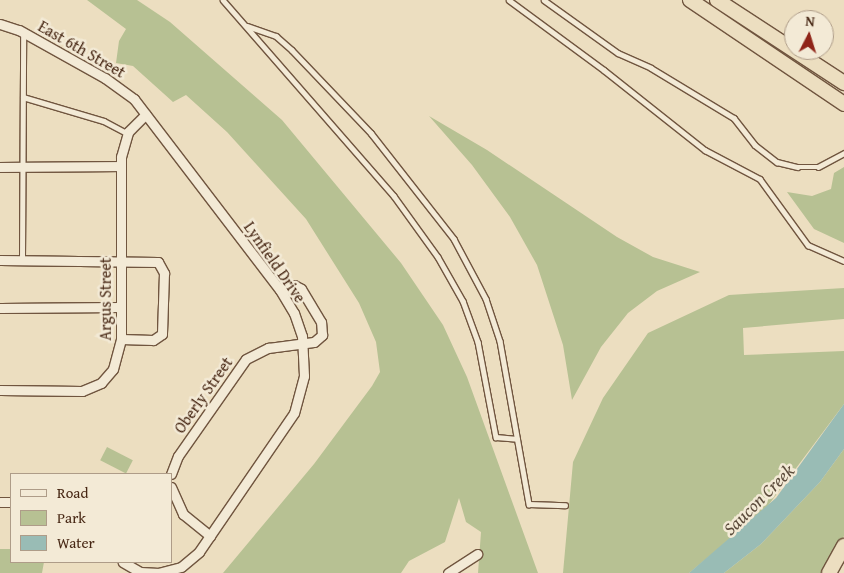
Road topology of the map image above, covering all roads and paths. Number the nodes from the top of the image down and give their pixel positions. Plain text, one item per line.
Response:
1 (223, 0) edge
2 (509, 0) edge
3 (544, 0) edge
4 (690, 0) edge
5 (717, 0) edge
6 (0, 24) edge
7 (247, 26) junction
8 (23, 32) junction
9 (844, 83) edge
10 (23, 97) junction
11 (844, 104) edge
12 (144, 112) junction
13 (128, 133) junction
14 (844, 152) edge
15 (23, 166) junction
16 (120, 166) junction
17 (0, 167) edge
18 (120, 259) junction
19 (0, 260) edge
20 (22, 260) junction
21 (844, 261) edge
22 (282, 292) junction
23 (120, 307) junction
24 (0, 308) edge
25 (121, 339) junction
26 (303, 344) junction
27 (0, 390) edge
28 (517, 439) junction
29 (171, 473) edge
30 (172, 489) edge
31 (565, 505) dead end
32 (210, 536) junction
33 (844, 546) edge
34 (477, 554) dead end
35 (125, 563) edge
36 (145, 573) edge
37 (448, 573) edge
38 (829, 573) edge

1 - 7 lane
2 - 21 lane
3 - 14 lane
4 - 11 highway
5 - 9 highway
6 - 8 street, East 6th Street
7 - 28 lane
7 - 28 lane
8 - 10 lane
8 - 12 street, East 6th Street
10 - 13 lane
10 - 15 lane
12 - 13 street, Argus Street
12 - 22 street, Lynfield Drive
13 - 16 street, Argus Street
15 - 16 street
15 - 17 street
15 - 20 lane
16 - 18 street, Argus Street
18 - 20 street
18 - 23 street, Argus Street
18 - 25 street
19 - 20 street
22 - 26 street, Lynfield Drive
22 - 26 street
23 - 24 street
23 - 25 street, Argus Street
25 - 27 street, Argus Street
26 - 29 street, Oberly Street
26 - 32 street, Lynfield Drive
28 - 31 lane
30 - 32 street
32 - 36 street, Lynfield Drive
33 - 38 highway
34 - 37 street
35 - 36 street, Lynfield Drive

